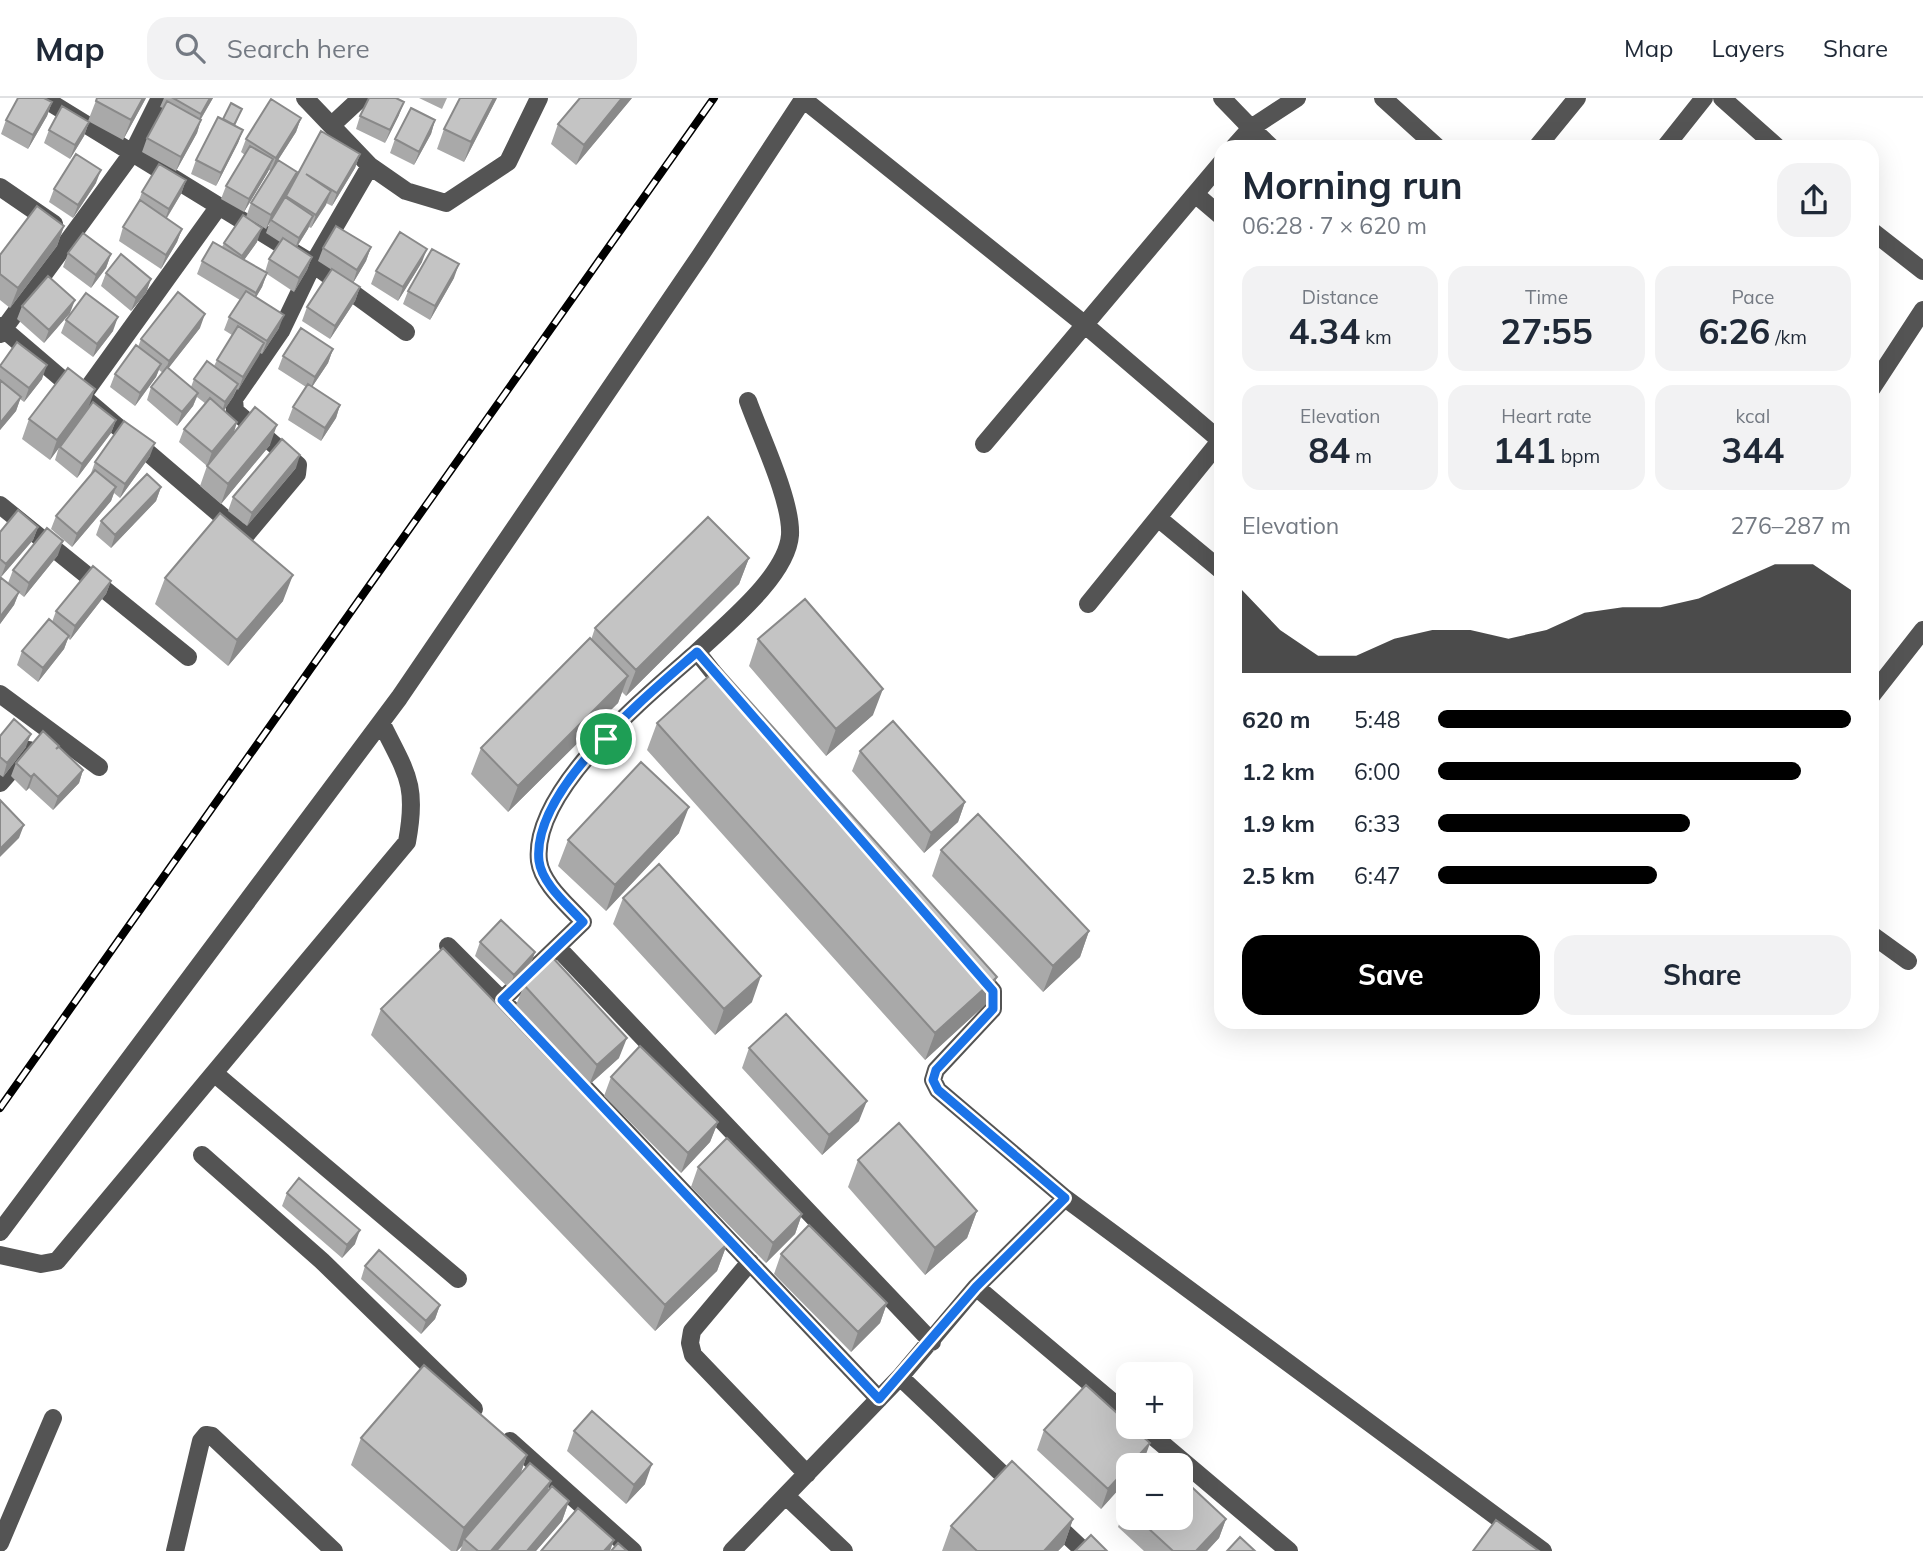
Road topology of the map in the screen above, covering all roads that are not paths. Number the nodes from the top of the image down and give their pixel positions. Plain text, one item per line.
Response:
1 (43, 98) edge
2 (160, 98) edge
3 (305, 98) edge
4 (361, 98) edge
5 (539, 98) edge
6 (1222, 98) edge
7 (1297, 98) edge
8 (1383, 98) edge
9 (1577, 98) edge
10 (1704, 98) edge
11 (1722, 98) edge
12 (804, 99) edge
13 (333, 124) junction
14 (1251, 128) junction
15 (1240, 140) edge
16 (1264, 140) edge
17 (1429, 140) edge
18 (1543, 140) edge
19 (1671, 140) edge
20 (1769, 140) edge
21 (133, 152) junction
22 (370, 166) junction
23 (1214, 171) edge
24 (0, 187) edge
25 (1195, 194) junction
26 (219, 206) junction
27 (1214, 209) edge
28 (72, 236) junction
29 (1879, 236) edge
30 (313, 264) junction
31 (1923, 271) edge
32 (1923, 310) edge
33 (1084, 324) junction
34 (1, 329) edge
35 (406, 332) dead end
36 (1879, 377) edge
37 (83, 395) junction
38 (748, 401) dead end
39 (1214, 435) edge
40 (984, 444) dead end
41 (1214, 450) edge
42 (0, 505) edge
43 (1158, 518) junction
44 (1214, 564) edge
45 (1088, 604) dead end
46 (1923, 630) edge
47 (697, 652) junction
48 (188, 657) dead end
49 (1879, 686) edge
50 (0, 694) edge
51 (741, 706) edge
52 (381, 722) junction
53 (48, 729) junction
54 (99, 767) dead end
55 (0, 783) edge
56 (1879, 940) edge
57 (448, 946) dead end
58 (558, 948) junction
59 (966, 960) edge
60 (1908, 961) dead end
61 (502, 1000) junction
62 (214, 1073) junction
63 (202, 1155) dead end
64 (1065, 1198) junction
65 (0, 1232) edge
66 (0, 1255) edge
67 (750, 1262) junction
68 (458, 1279) dead end
69 (976, 1287) junction
70 (932, 1342) junction
71 (900, 1377) junction
72 (879, 1399) junction
73 (1116, 1405) edge
74 (53, 1418) dead end
75 (1156, 1439) edge
76 (807, 1474) junction
77 (786, 1496) junction
78 (0, 1543) edge
79 (175, 1551) edge
80 (334, 1551) edge
81 (632, 1551) edge
82 (732, 1551) edge
83 (844, 1551) edge
84 (1084, 1551) edge
85 (1289, 1551) edge
86 (1543, 1551) edge

1 - 21 street
2 - 21 street
3 - 13 street
4 - 13 street
5 - 22 street
6 - 14 street
7 - 14 street
8 - 17 street
9 - 18 street
10 - 19 street
11 - 20 street
12 - 33 street
12 - 52 street
13 - 22 street
14 - 15 street
14 - 16 street
21 - 26 street
21 - 28 street
22 - 30 street
23 - 25 street
24 - 28 street
25 - 27 street
25 - 33 street
26 - 30 street
26 - 37 street
28 - 34 street
29 - 31 street
30 - 35 street
30 - 37 street
32 - 36 street
33 - 39 street
33 - 40 street
34 - 37 street
38 - 47 street
41 - 43 street
42 - 48 street
43 - 44 street
43 - 45 street
46 - 49 street
47 - 51 street
47 - 58 street
50 - 53 street
52 - 62 street
52 - 65 street
53 - 54 street
53 - 55 street
56 - 60 street
57 - 61 street
58 - 61 street
58 - 70 street
59 - 64 street
61 - 67 street
62 - 66 street
62 - 68 street
63 - 81 street
64 - 69 street
64 - 86 street
67 - 72 street
67 - 76 street
69 - 70 street
69 - 73 street
70 - 71 street
71 - 72 street
71 - 84 street
72 - 76 street
74 - 78 street
75 - 85 street
76 - 77 street
77 - 82 street
77 - 83 street
79 - 80 street

